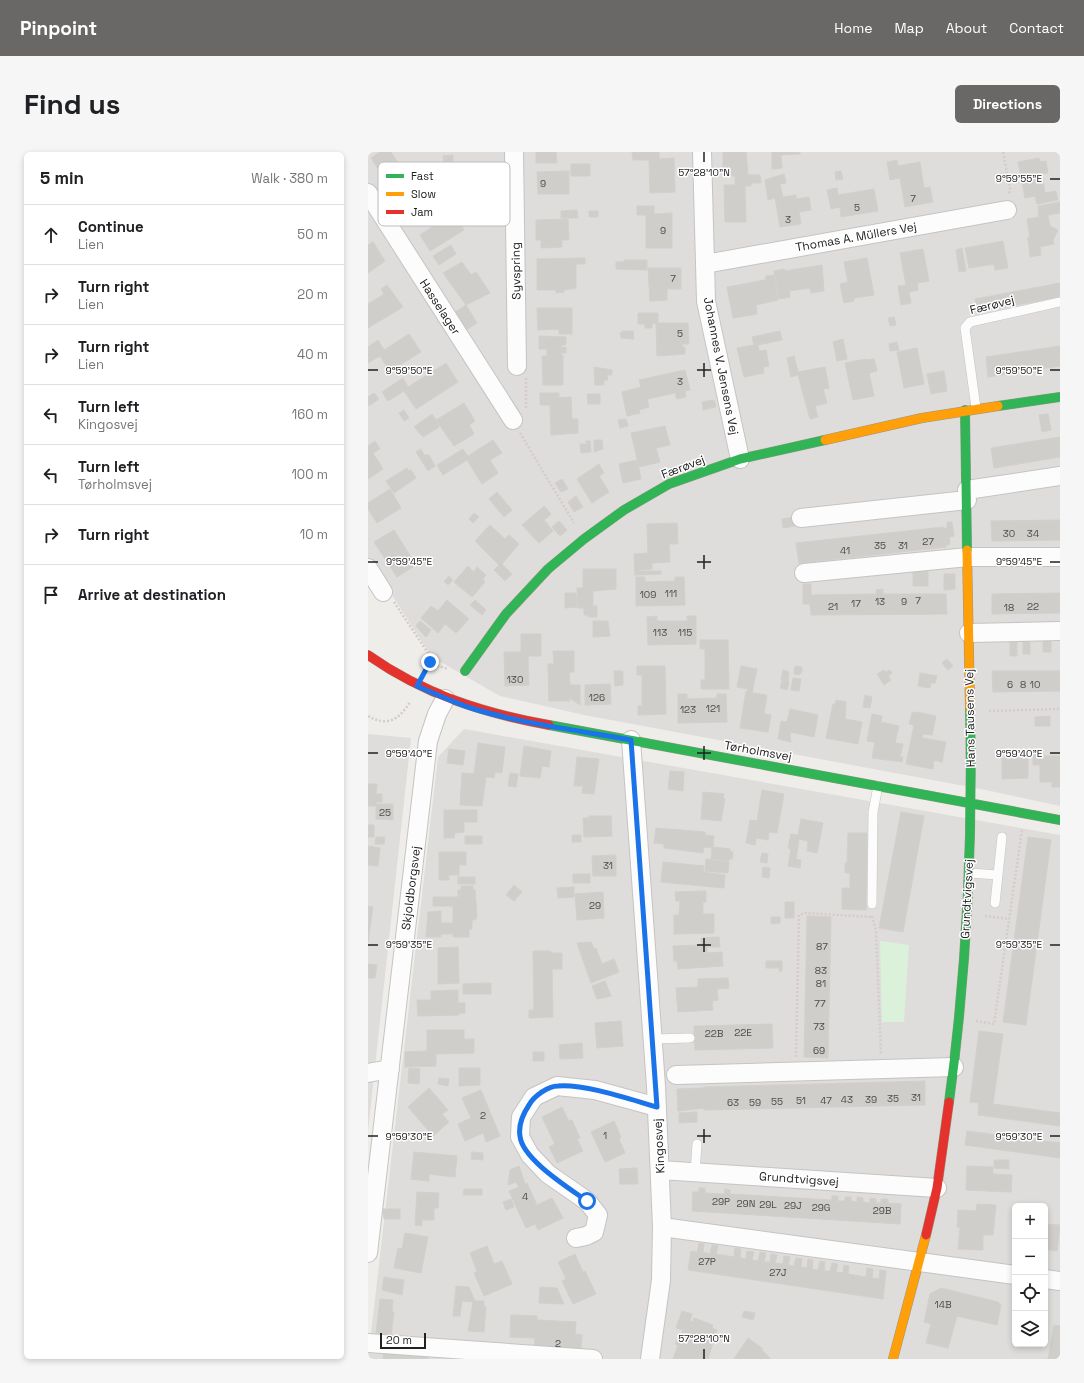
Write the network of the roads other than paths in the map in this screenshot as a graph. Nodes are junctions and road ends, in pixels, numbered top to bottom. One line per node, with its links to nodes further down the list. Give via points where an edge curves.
1 (514, 152): 9 (street, Syvspring)
2 (702, 152): 7 (street, Johannes V. Jensens Vej)
3 (368, 193): 4 (street, Hasselager)
4 (378, 208)
5 (1007, 210): 7 (street, Thomas A. Müllers Vej)
6 (390, 226): 13 (street, Hasselager)
7 (705, 264): 14 (street, Johannes V. Jensens Vej, via 706,301)
8 (1060, 302): 11 (lane, Færøvej, via 970,322 965,328)
9 (517, 366)
10 (1060, 397): 11 (street, Færøvej)
11 (976, 408): 12 (street, Færøvej)
12 (965, 410): 14 (street, Færøvej); 16 (street, Hans Tausens Vej)
13 (521, 422)
14 (740, 459): 26 (street, Færøvej, via 669,484 624,510 584,539 548,569 506,614)
15 (1060, 476): 16 (street)
16 (967, 495): 17 (street); 18 (street, Hans Tausens Vej)
17 (801, 518)
18 (968, 556): 19 (street); 21 (street); 24 (street, Hans Tausens Vej)
19 (1060, 557)
20 (368, 568): 22 (street)
21 (804, 573)
22 (383, 592)
23 (1060, 631): 24 (street)
24 (969, 633): 30 (street, Hans Tausens Vej)
25 (368, 656): 27 (street, Tørholmsvej, via 417,686)
26 (465, 671)
27 (446, 699): 28 (street, Tørholmsvej, via 515,719); 40 (street, Skjoldborgsvej, via 428,741)
28 (631, 740): 29 (street, Tørholmsvej); 37 (street, Kingosvej)
29 (878, 786): 30 (street, Tørholmsvej); 36 (lane, via 873,812)
30 (972, 803): 31 (street, Tørholmsvej); 33 (street, Grundtvigsvej)
31 (1060, 820)
32 (1002, 837): 34 (lane)
33 (969, 873): 34 (lane); 39 (street, Grundtvigsvej)
34 (998, 875): 35 (lane)
35 (996, 903)
36 (872, 904)
37 (652, 1038): 38 (lane); 43 (street, Kingosvej)
38 (690, 1038)
39 (954, 1067): 42 (street); 48 (street, Grundtvigsvej)
40 (390, 1069): 41 (street); 47 (street, Skjoldborgsvej)
41 (368, 1073)
42 (676, 1075)
43 (657, 1107): 45 (street, Kingosvej); 50 (street, via 595,1090 557,1086 534,1096 521,1116 520,1137 530,1155 548,1174 587,1201 598,1215 594,1232)
44 (697, 1144): 46 (lane)
45 (660, 1170): 46 (street, Grundtvigsvej); 49 (street, Kingosvej)
46 (695, 1172): 48 (street, Grundtvigsvej)
47 (373, 1177): 51 (street, Skjoldborgsvej)
48 (937, 1188): 52 (street, Grundtvigsvej)
49 (662, 1227): 52 (street); 58 (street, Kingosvej, via 661,1280)
50 (576, 1238)
51 (368, 1253)
52 (920, 1262): 53 (street); 59 (street, Grundtvigsvej)
53 (1012, 1275)
54 (1048, 1279): 55 (street)
55 (1060, 1281)
56 (368, 1343): 57 (street)
57 (593, 1359)
58 (650, 1359)
59 (893, 1359)

